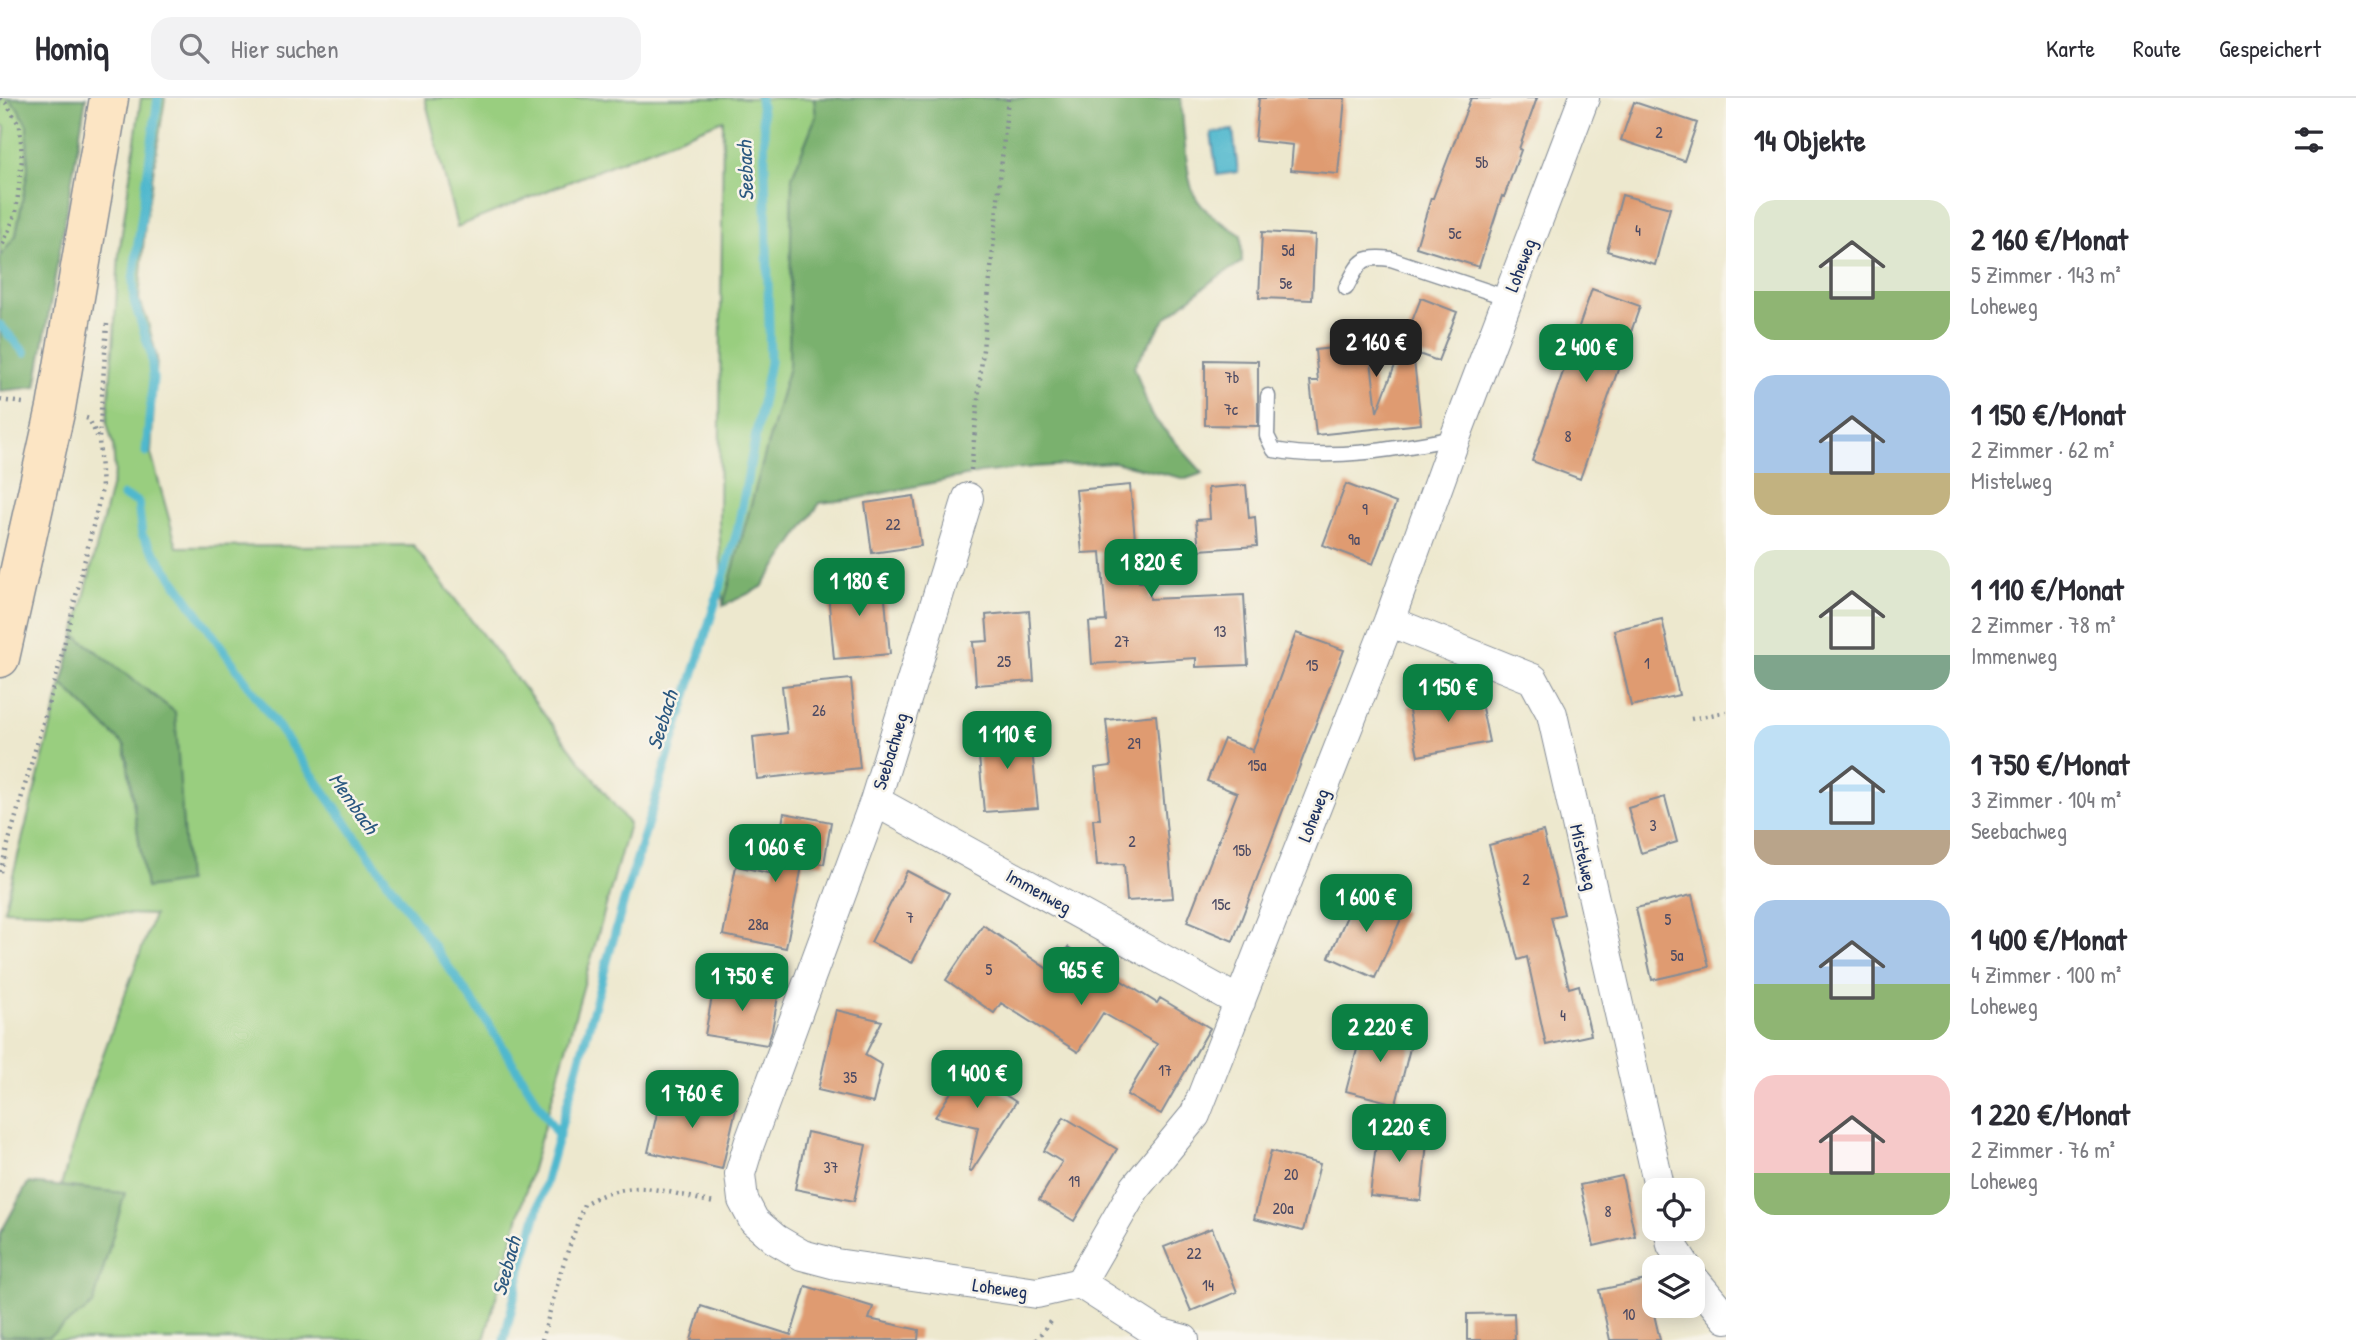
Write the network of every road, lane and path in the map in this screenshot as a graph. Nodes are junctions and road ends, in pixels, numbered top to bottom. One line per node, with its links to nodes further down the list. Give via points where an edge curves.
1 (108, 98): 13 (main road, via 56,408)
2 (1008, 98): 11 (path)
3 (1584, 98): 7 (street, Loheweg)
4 (0, 99): 5 (path, via 20,126 22,159 16,213)
5 (0, 248)
6 (1346, 288): 7 (lane, via 1359,264 1371,257 1391,259)
7 (1508, 298): 9 (street, Loheweg)
8 (1268, 396): 9 (lane, via 1267,436 1274,450 1338,453)
9 (1455, 438): 12 (street, Loheweg)
10 (99, 439): 17 (path, via 102,489 57,674)
11 (968, 498): 16 (street, Seebachweg)
12 (1389, 621): 18 (street, Loheweg); 19 (street, Mistelweg, via 1533,679 1552,714)
13 (0, 658)
14 (1726, 712): 15 (path)
15 (1691, 719)
16 (875, 801): 18 (street, Immenweg); 20 (street, Seebachweg, via 749,1144 740,1174)
17 (0, 872)
18 (1240, 1002): 21 (street, Loheweg, via 1195,1115 1135,1188)
19 (1657, 1178)
20 (743, 1200): 21 (street, Loheweg, via 754,1222 775,1240 825,1261 1037,1293); 25 (path, via 717,1204 640,1186 606,1192 584,1204)
21 (1080, 1283): 26 (street, via 1158,1333)
22 (1705, 1293): 23 (street)
23 (1726, 1318)
24 (1726, 1335): 27 (street)
25 (542, 1340)
26 (1184, 1340)
27 (1721, 1340)

